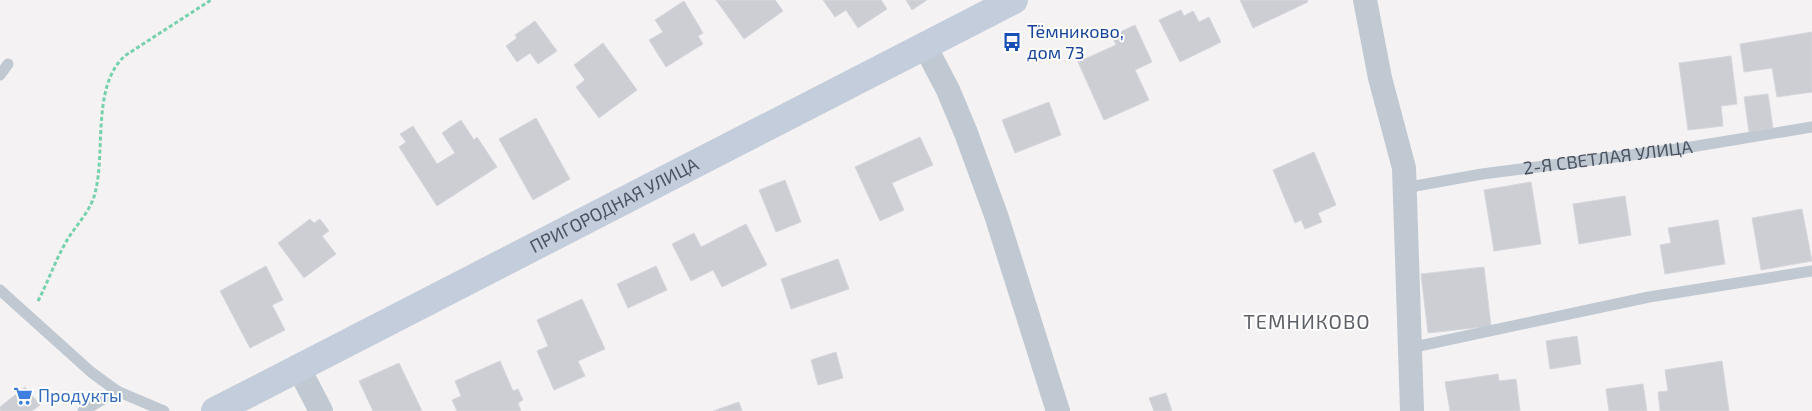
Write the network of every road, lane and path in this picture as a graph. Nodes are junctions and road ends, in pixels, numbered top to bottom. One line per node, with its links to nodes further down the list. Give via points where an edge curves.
1 (211, 0): 11 (path, via 126,55 114,67 100,122 99,177 95,196 65,243)
2 (1014, 0): 4 (street, ПРИГОРОДНАЯ УЛИЦА)
3 (1365, 0): 8 (street, via 1380,78 1404,168)
4 (925, 46): 13 (street, ПРИГОРОДНАЯ УЛИЦА); 19 (street, via 948,90 993,206)
5 (8, 64): 6 (lane)
6 (0, 75)
7 (1812, 128): 8 (lane, 2-Я СВЕТЛАЯ УЛИЦА, via 1482,174)
8 (1404, 188): 12 (street)
9 (1812, 271): 12 (lane, via 1648,297)
10 (0, 290): 11 (lane)
11 (30, 317): 14 (lane)
12 (1410, 348): 20 (street)
13 (298, 367): 17 (street, ПРИГОРОДНАЯ УЛИЦА); 18 (street)
14 (117, 391): 15 (lane); 16 (lane)
15 (83, 411)
16 (164, 411)
17 (215, 411)
18 (321, 411)
19 (1058, 411)
20 (1412, 411)

